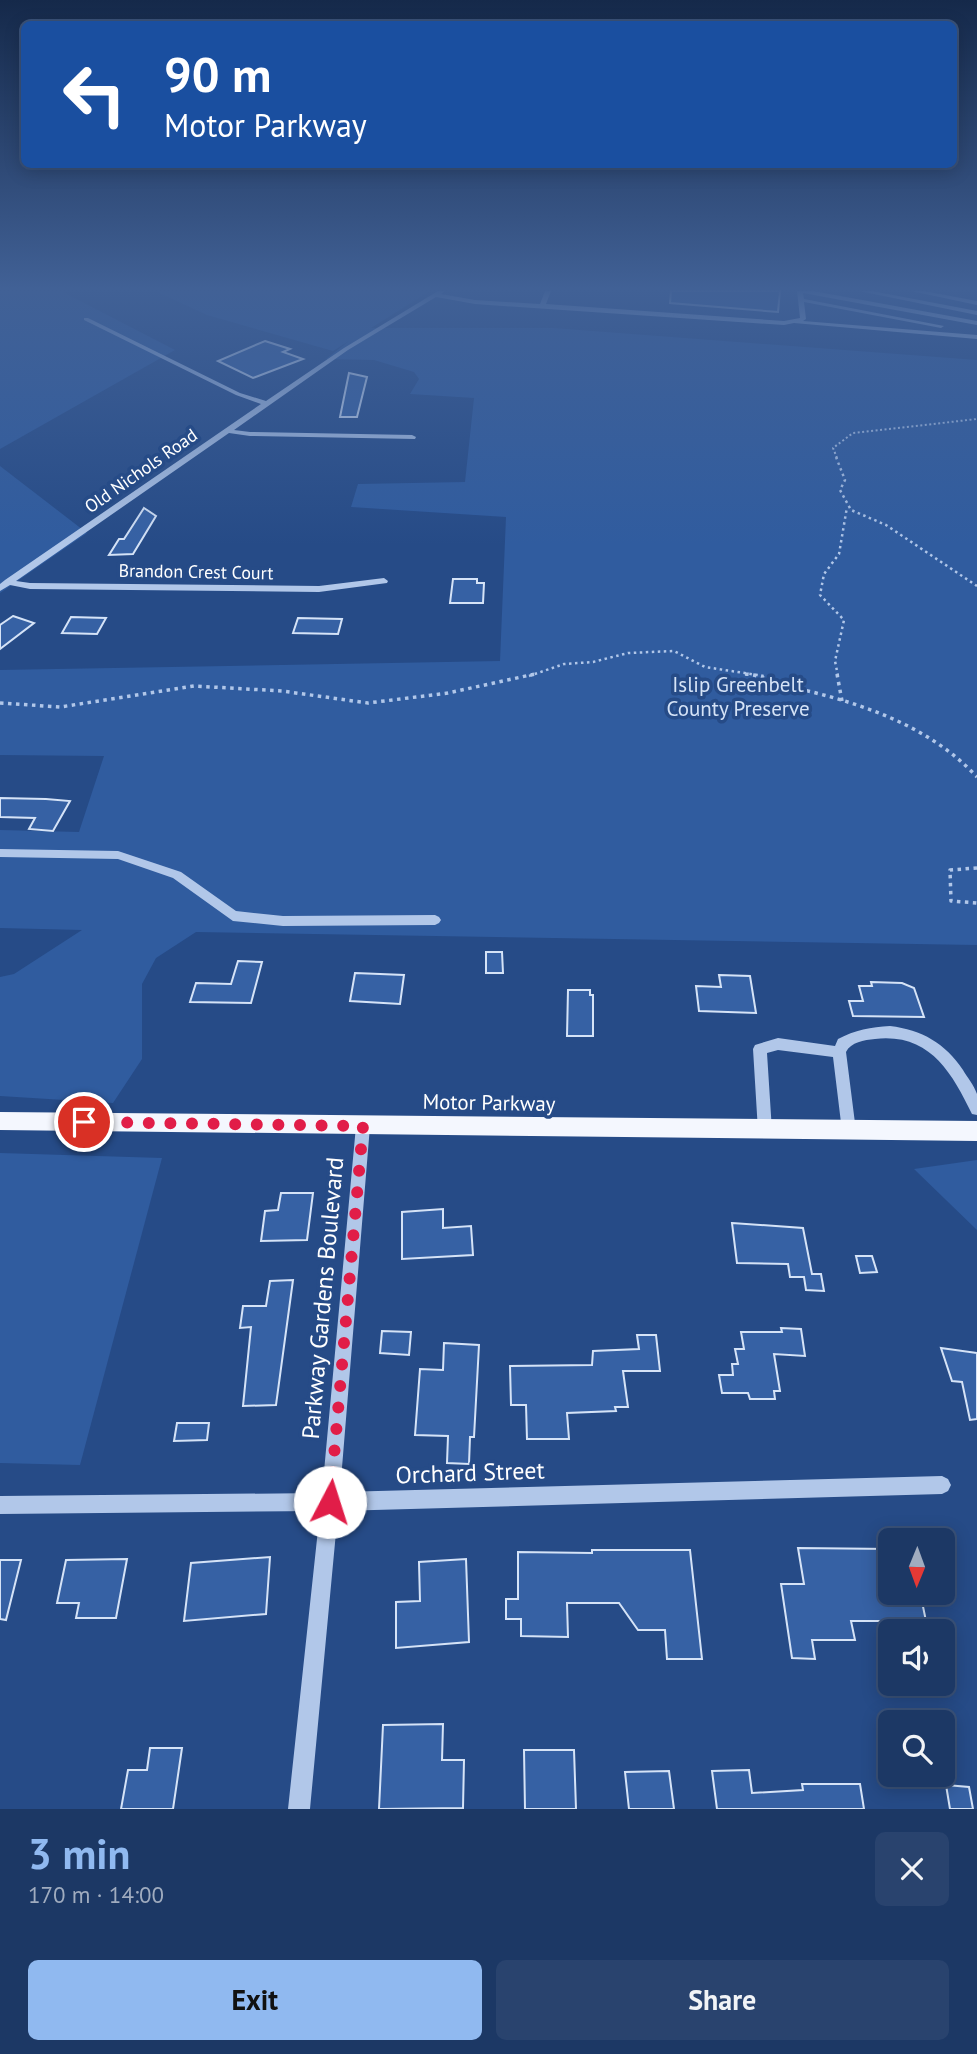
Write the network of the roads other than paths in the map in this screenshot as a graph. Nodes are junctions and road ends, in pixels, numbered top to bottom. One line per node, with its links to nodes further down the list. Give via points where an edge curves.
1 (200, 375): 3 (street)
2 (309, 375): 3 (street, Old Nichols Road)
3 (267, 404): 4 (street, Old Nichols Road)
4 (227, 431): 5 (street); 7 (street, Old Nichols Road)
5 (412, 437)
6 (384, 581): 7 (street, Brandon Crest Court, via 319,589)
7 (4, 585)
8 (0, 853): 9 (street, via 118,855 177,875 233,916 283,921)
9 (435, 920)
10 (839, 1052): 11 (street, via 843,1043 869,1032 916,1035 939,1051); 14 (street, via 778,1044 760,1049); 15 (street)
11 (977, 1109)
12 (0, 1121): 13 (main road, Motor Parkway)
13 (363, 1126): 14 (main road, Motor Parkway); 18 (street, Parkway Gardens Boulevard)
14 (765, 1131): 15 (main road, Motor Parkway)
15 (849, 1131): 16 (main road, Motor Parkway)
16 (977, 1131)
17 (942, 1485): 18 (street, Orchard Street)
18 (330, 1502): 19 (street, Orchard Street); 20 (street, Parkway Gardens Boulevard)
19 (0, 1505)
20 (299, 1809)

